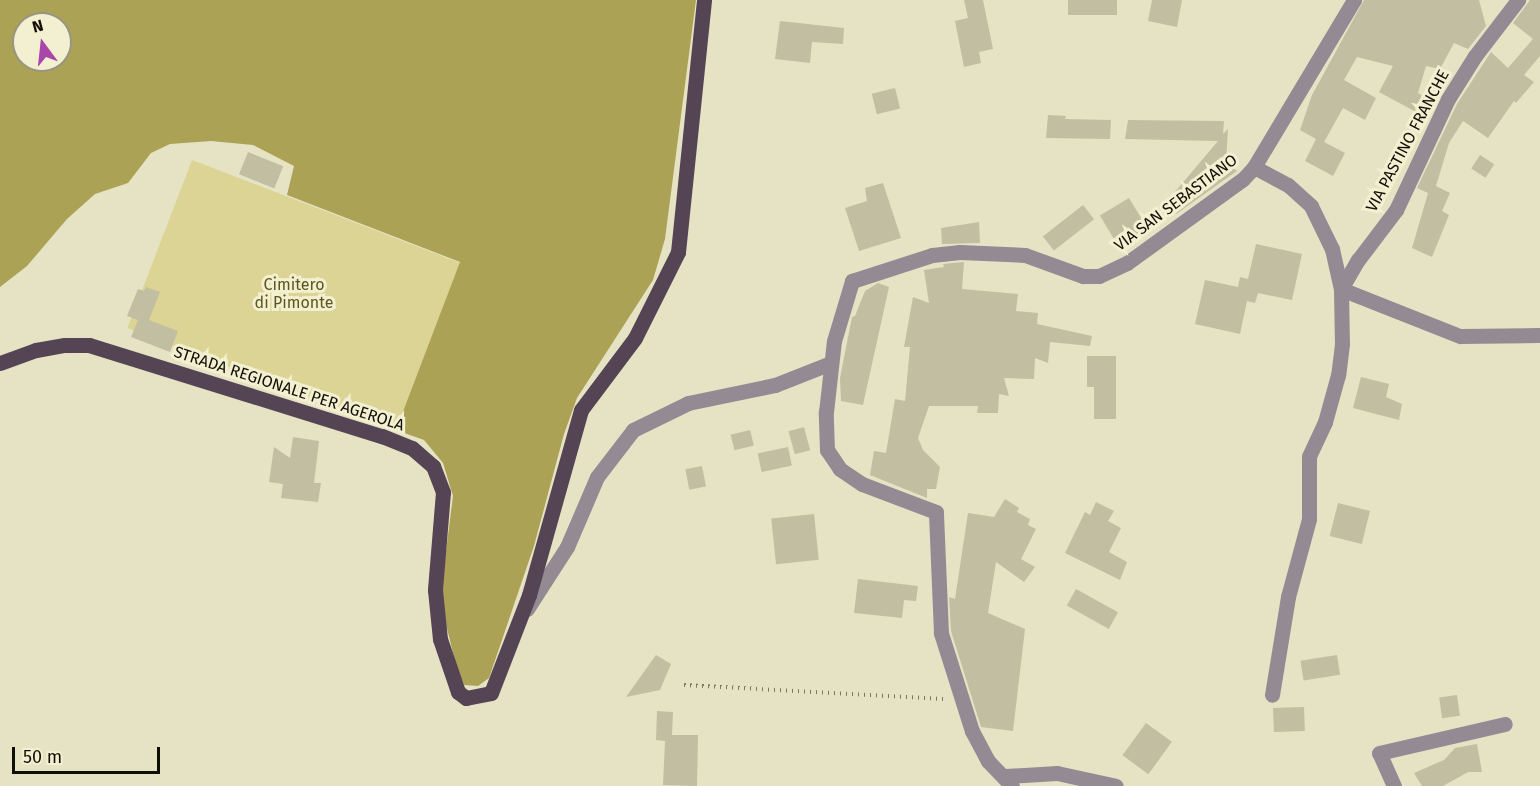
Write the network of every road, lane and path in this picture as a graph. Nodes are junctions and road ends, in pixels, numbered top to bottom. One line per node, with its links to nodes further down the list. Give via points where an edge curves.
1 (704, 0): 9 (main road, via 678,252 634,338 581,410 529,595)
2 (1354, 0): 4 (lane, VIA SAN SEBASTIANO)
3 (1518, 0): 5 (lane, VIA PASTINO FRANCHE, via 1448,99 1396,210)
4 (1254, 167): 5 (lane, via 1288,185 1311,206 1332,249); 8 (lane, VIA SAN SEBASTIANO, via 1149,249 1099,276 1083,276 1026,255 960,252 932,255 852,281)
5 (1341, 289): 6 (lane, via 1460,336); 11 (lane, via 1338,375 1325,422 1309,456 1309,519 1288,597)
6 (1540, 335)
7 (0, 363): 9 (main road, STRADA REGIONALE PER AGEROLA, via 36,350 89,345 412,448 433,466 442,492 435,590 440,639 458,692 466,698 491,693)
8 (831, 363): 9 (lane, via 775,385 688,403 633,430 597,477 567,548); 12 (lane, via 826,450 840,469 862,484 936,512 941,633)
9 (513, 630)
10 (684, 685): 12 (path)
11 (1272, 695)
12 (963, 700): 14 (lane, via 972,731 988,760)
13 (1505, 724): 16 (lane, via 1379,753)
14 (1008, 781): 15 (lane, via 1057,773)
15 (1116, 786)
16 (1394, 786)

